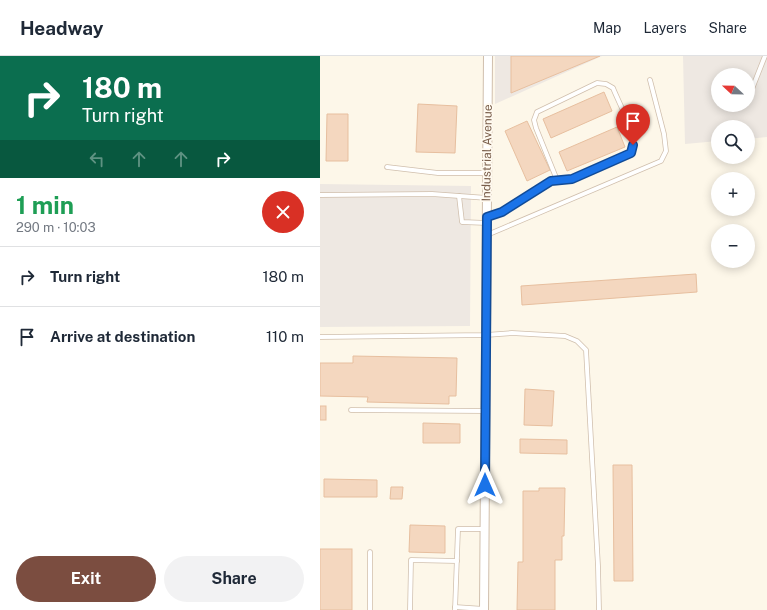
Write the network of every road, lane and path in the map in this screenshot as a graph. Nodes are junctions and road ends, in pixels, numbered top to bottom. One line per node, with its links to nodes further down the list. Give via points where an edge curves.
1 (488, 56): 6 (street, Industrial Avenue)
2 (765, 56): 4 (lane)
3 (650, 80): 12 (lane, via 664,134 666,151 661,161)
4 (755, 81)
5 (387, 167): 6 (lane, via 438,173)
6 (487, 174): 10 (street, Industrial Avenue)
7 (557, 180): 7 (lane, via 572,179 631,153 632,135 613,88 606,84 597,83 538,112 534,120 536,128); 11 (lane, via 551,181)
8 (320, 195): 9 (lane)
9 (459, 196): 10 (lane); 11 (lane, via 462,222)
10 (487, 198): 11 (street, Industrial Avenue)
11 (487, 220): 12 (street, Industrial Avenue)
12 (487, 235): 13 (street, Industrial Avenue)
13 (486, 336): 14 (lane); 16 (street, Industrial Avenue); 24 (lane, via 512,333 566,336 577,341 586,350)
14 (320, 337)
15 (351, 410): 16 (lane)
16 (485, 411): 17 (street, Industrial Avenue)
17 (484, 530): 19 (lane, via 458,529); 23 (street, Industrial Avenue)
18 (370, 552): 21 (lane)
19 (457, 561): 20 (lane); 22 (lane, via 411,560)
20 (455, 609): 23 (lane)
21 (370, 610)
22 (410, 610)
23 (484, 610)
24 (599, 610)

